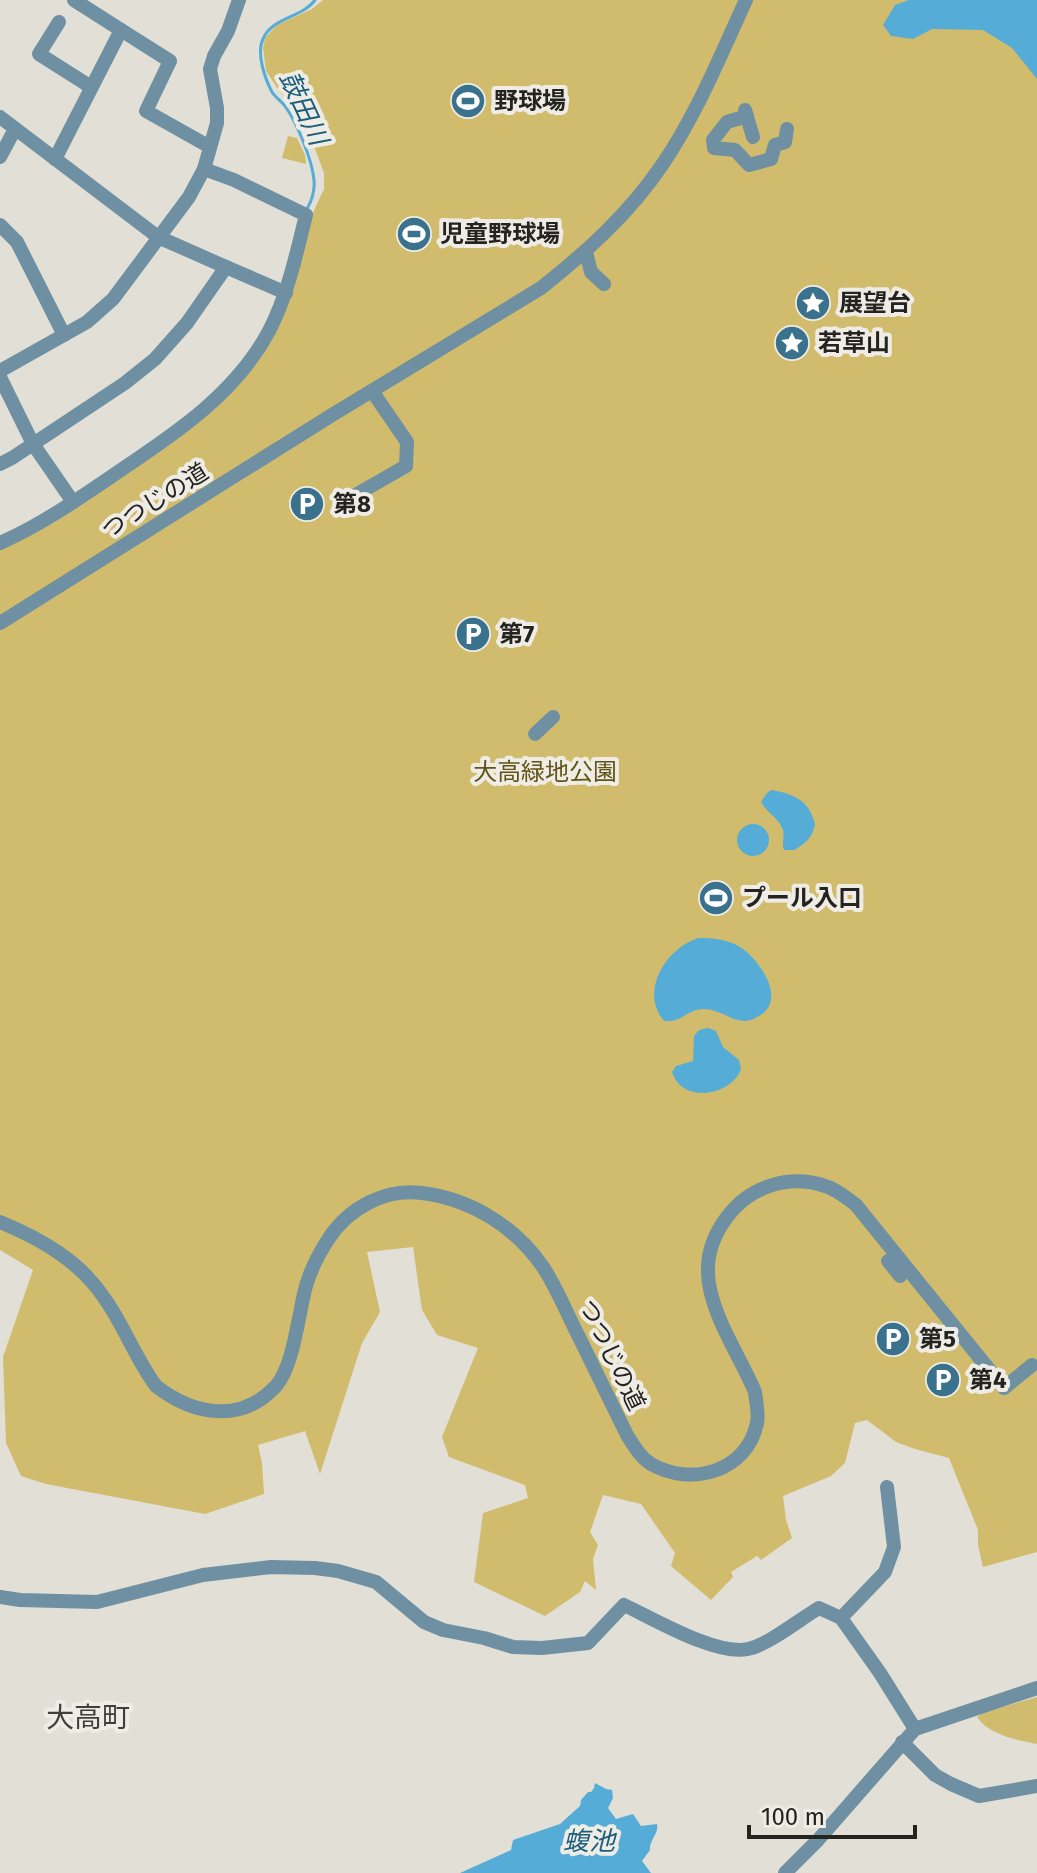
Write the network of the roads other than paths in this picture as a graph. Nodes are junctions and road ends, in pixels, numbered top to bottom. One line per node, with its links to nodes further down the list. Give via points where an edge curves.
1 (74, 0): 5 (street)
2 (239, 0): 10 (street, via 210,69 217,108)
3 (746, 0): 16 (street, つつじの道, via 704,92 663,164)
4 (59, 22): 6 (street, via 39,54)
5 (121, 30): 6 (street); 10 (street, via 170,61 146,111)
6 (91, 87): 12 (street)
7 (6, 125): 11 (street); 12 (street)
8 (787, 129): 9 (street, via 785,142 775,145 771,159 749,165 735,150 714,148 713,140 727,122 746,113)
9 (753, 137)
10 (210, 147): 13 (street)
11 (0, 157)
12 (55, 159): 15 (street)
13 (204, 169): 15 (street); 19 (street, via 306,215)
14 (0, 225): 20 (street, via 17,242)
15 (158, 237): 17 (street); 20 (street, via 113,299)
16 (586, 252): 18 (street, via 591,272); 22 (street, つつじの道, via 541,288)
17 (226, 267): 19 (street); 23 (street, via 155,359)
18 (604, 284)
19 (286, 293): 26 (street, via 262,342 208,407)
20 (64, 335): 21 (street)
21 (0, 374): 23 (street)
22 (372, 391): 25 (street, via 407,442 406,466); 28 (street, つつじの道)
23 (33, 444): 24 (street); 26 (street)
24 (0, 464)
25 (352, 497)
26 (73, 502): 27 (street)
27 (0, 543)
28 (0, 623)
29 (553, 717): 30 (street)
30 (535, 734)
31 (0, 1222): 34 (street, つつじの道, via 68,1259 105,1298 156,1386 185,1405 206,1411 243,1407 277,1385 286,1370 305,1290 330,1236 347,1216 371,1201 412,1191 486,1214 528,1249 550,1279 637,1452 666,1471 717,1471 743,1454 757,1424 755,1392 714,1303 707,1274 718,1230 733,1208 754,1191 778,1183 827,1186 856,1205 1004,1388)
32 (888, 1261): 33 (street)
33 (900, 1276)
34 (1032, 1365)
35 (887, 1487): 37 (street, via 894,1547 885,1572)
36 (0, 1597): 37 (street, via 97,1602 203,1575 315,1568 376,1582 424,1622 443,1630 513,1647 542,1648 588,1643 624,1605 731,1650 764,1642 819,1608)
37 (841, 1618): 39 (street)
38 (1037, 1688): 39 (street)
39 (915, 1729): 40 (street)
40 (902, 1742): 41 (street, via 935,1775 979,1796); 42 (street)
41 (1037, 1786)
42 (785, 1873)

